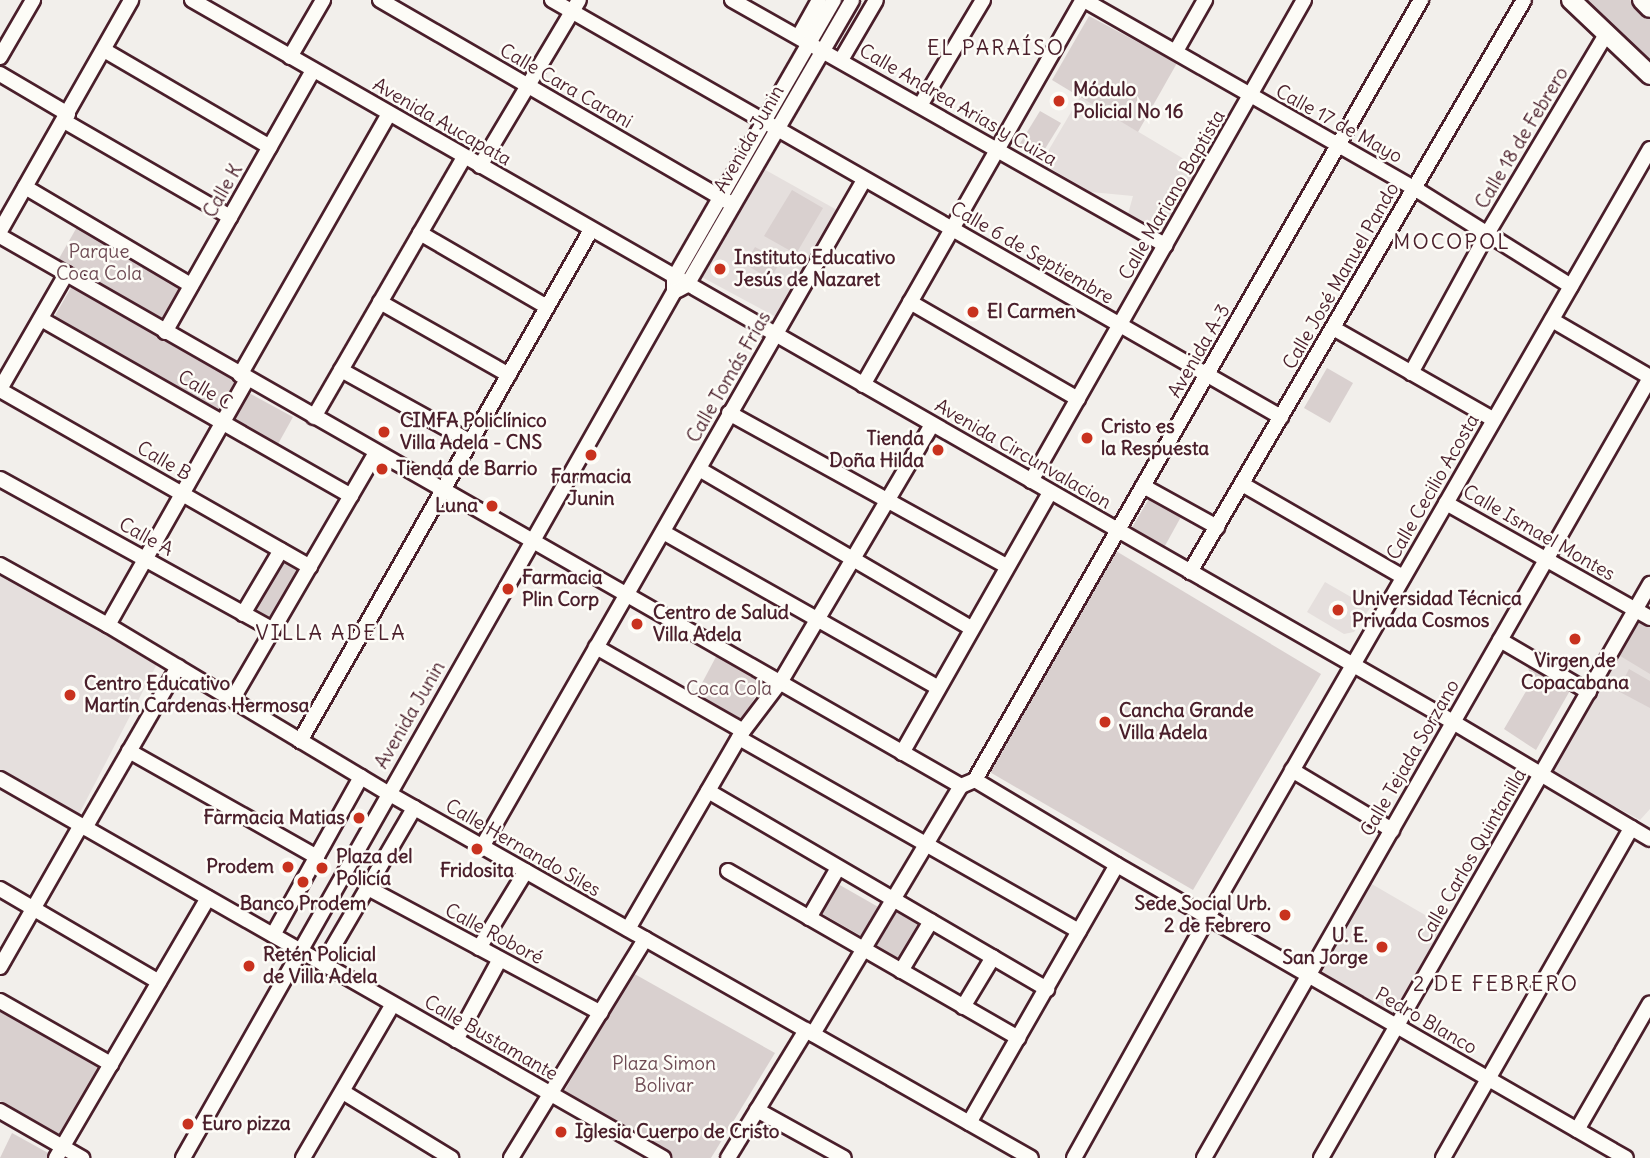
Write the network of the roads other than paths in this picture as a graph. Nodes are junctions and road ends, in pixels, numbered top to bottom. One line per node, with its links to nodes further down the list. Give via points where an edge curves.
1 (33, 0): 27 (street)
2 (131, 0): 24 (street)
3 (192, 0): 28 (street, Avenida Aucapata)
4 (323, 0): 28 (street)
5 (380, 0): 33 (street, Calle Cara Carani)
6 (552, 0): 20 (street, Calle 6 de Septiembre)
7 (732, 0): 23 (street, Calle Andrea Arias y Cuiza)
8 (818, 0): 23 (street)
9 (834, 0): 23 (street, Avenida Junin)
10 (852, 0): 25 (street, Avenida Junin)
11 (876, 0): 29 (street)
12 (983, 0): 35 (street)
13 (1083, 0): 26 (street, Calle 17 de Mayo); 42 (street)
14 (1205, 0): 26 (street)
15 (1304, 0): 34 (street, Calle Mariano Baptista)
16 (1422, 0): 39 (street, Avenida A-3)
17 (1524, 0): 47 (street, Calle José Manuel Pando)
18 (1571, 0): 22 (main road)
19 (1642, 0): 21 (main road)
20 (576, 6): 33 (street); 38 (street, Calle 6 de Septiembre)
21 (1650, 8)
22 (1607, 33): 32 (main road); 55 (street, Calle 18 de Febrero)
23 (804, 40): 25 (street, Calle Andrea Arias y Cuiza); 38 (street, Avenida Junin)
24 (104, 50): 37 (street); 40 (street)
25 (824, 50): 29 (street, Calle Andrea Arias y Cuiza); 38 (street, Avenida Junin)
26 (1176, 51): 34 (street, Calle 17 de Mayo)
27 (0, 57)
28 (290, 57): 30 (street, Avenida Aucapata)
29 (841, 60): 35 (street, Calle Andrea Arias y Cuiza)
30 (313, 70): 36 (street, Avenida Aucapata); 40 (street, Calle K)
31 (0, 74): 37 (street)
32 (1650, 75)
33 (530, 87): 44 (street); 48 (street, Calle Cara Carani)
34 (1250, 96): 39 (street, Calle 17 de Mayo); 57 (street, Calle Mariano Baptista)
35 (921, 104): 42 (street, Calle Andrea Arias y Cuiza)
36 (389, 114): 43 (street, Avenida Aucapata); 75 (street)
37 (66, 117): 46 (street); 50 (street)
38 (771, 126): 45 (street, Calle 6 de Septiembre); 48 (street, Avenida Junin); 49 (street, Avenida Junin)
39 (1338, 145): 47 (street, Calle 17 de Mayo); 74 (street, Avenida A-3)
40 (270, 147): 50 (street, Calle K)
41 (1650, 149): 61 (street, Calle Cecilio Acosta)
42 (997, 150): 51 (street); 57 (street, Calle Andrea Arias y Cuiza)
43 (464, 157): 44 (street, Avenida Aucapata); 54 (street)
44 (481, 166): 52 (street, Avenida Aucapata)
45 (864, 180): 51 (street, Calle 6 de Septiembre); 70 (street, Calle Tomás Frías)
46 (25, 187): 53 (street); 59 (street)
47 (1414, 188): 55 (street, Calle 17 de Mayo); 68 (street, Calle José Manuel Pando)
48 (719, 196): 49 (street, Calle Cara Carani); 60 (street, Avenida Junin)
49 (733, 205): 60 (street, Avenida Junin)
50 (230, 217): 59 (street, Calle K)
51 (952, 229): 63 (street); 67 (street, Calle 6 de Septiembre)
52 (591, 230): 60 (street, Avenida Aucapata); 64 (street)
53 (0, 231)
54 (420, 233): 62 (street); 64 (street)
55 (1488, 234): 61 (street, Calle 17 de Mayo); 72 (street, Calle 18 de Febrero)
56 (0, 236): 58 (street)
57 (1165, 245): 67 (street, Calle Mariano Baptista)
58 (66, 274): 65 (street); 69 (street)
59 (191, 285): 69 (street, Calle K)
60 (678, 285): 70 (street, Avenida Circunvalacion); 102 (street, Avenida Junin)
61 (1571, 286): 66 (street, Calle Cecilio Acosta)
62 (380, 302): 71 (street); 73 (street)
63 (910, 302): 77 (street); 79 (street)
64 (547, 307): 73 (street)
65 (41, 319): 78 (street); 84 (street, Calle C)
66 (1552, 320): 76 (street); 83 (street, Calle Cecilio Acosta)
67 (1120, 325): 74 (street, Calle 6 de Septiembre); 79 (street, Calle Mariano Baptista)
68 (1333, 328): 72 (street); 82 (street, Calle José Manuel Pando)
69 (165, 332): 75 (street)
70 (776, 336): 77 (street, Avenida Circunvalacion); 80 (street, Calle Tomás Frías)
71 (341, 370): 81 (street); 86 (street)
72 (1411, 373): 83 (street)
73 (509, 375): 86 (street)
74 (1207, 375): 82 (street, Calle 6 de Septiembre); 92 (street, Avenida A-3)
75 (244, 377): 81 (street); 84 (street)
76 (1650, 377): 106 (street, Calle Tejada Sorzano)
77 (863, 385): 85 (street, Avenida Circunvalacion)
78 (0, 389): 95 (street, Calle B)
79 (1078, 399): 90 (street, Calle Mariano Baptista)
80 (729, 413): 88 (street, Calle Tomás Frías); 97 (street)
81 (314, 417): 87 (street)
82 (1281, 417): 91 (street, Calle José Manuel Pando)
83 (1493, 421): 98 (street, Calle Cecilio Acosta)
84 (223, 422): 95 (street); 96 (street, Calle C)
85 (932, 425): 90 (street, Avenida Circunvalacion); 97 (street)
86 (471, 442): 93 (street)
87 (376, 453): 93 (street); 96 (street)
88 (699, 469): 101 (street, Calle Tomás Frías); 105 (street)
89 (0, 479): 104 (street, Calle A)
90 (1031, 481): 94 (street, Avenida Circunvalacion)
91 (1242, 484): 99 (street, Calle José Manuel Pando); 111 (street)
92 (1143, 486): 99 (street); 100 (street, Avenida A-3)
93 (443, 491): 102 (street); 131 (street)
94 (1049, 492): 100 (street, Avenida Circunvalacion); 109 (street)
95 (182, 494): 103 (street, Calle B); 104 (street)
96 (351, 496): 108 (street)
97 (885, 501): 105 (street); 109 (street)
98 (1446, 503): 106 (street, Calle Ismael Montes); 111 (street, Calle Cecilio Acosta)
99 (1217, 527): 110 (street, Calle José Manuel Pando)
100 (1118, 531): 110 (street, Avenida Circunvalacion); 138 (street, Avenida A-3)
101 (663, 532): 113 (street, Calle Tomás Frías); 117 (street)
102 (533, 540): 113 (street); 141 (street, Avenida Junin)
103 (281, 550): 108 (street, Calle B); 115 (street)
104 (146, 558): 115 (street, Calle A); 118 (street)
105 (851, 559): 117 (street); 119 (street)
106 (1546, 559): 114 (street, Calle Ismael Montes); 121 (street, Calle Tejada Sorzano)
107 (0, 565): 118 (street, Calle Hernando Siles)
108 (310, 566): 120 (street)
109 (1006, 566): 119 (street)
110 (1190, 572): 123 (street, Avenida Circunvalacion)
111 (1403, 578): 123 (street, Calle Cecilio Acosta)
112 (1650, 584): 114 (street, Calle Carlos Quintanilla)
113 (627, 593): 122 (street, Calle Tomás Frías); 125 (street)
114 (1635, 610): 116 (street, Calle Ismael Montes); 127 (street, Calle Carlos Quintanilla)
115 (243, 614): 120 (street, Calle A)
116 (1650, 618)
117 (817, 619): 125 (street); 126 (street)
118 (108, 625): 124 (street, Calle Hernando Siles)
119 (971, 628): 126 (street)
120 (273, 631): 128 (street)
121 (1500, 640): 127 (street); 129 (street, Calle Tejada Sorzano)
122 (596, 647): 130 (street); 147 (street, Calle Tomás Frías)
123 (1353, 665): 129 (street, Avenida Circunvalacion); 134 (street, Calle Cecilio Acosta)
124 (178, 667): 128 (street, Calle Hernando Siles); 132 (street)
125 (781, 681): 130 (street); 133 (street)
126 (937, 687): 133 (street)
127 (1589, 692): 135 (street, Calle Carlos Quintanilla)
128 (233, 700): 131 (street, Calle Hernando Siles)
129 (1453, 722): 135 (street, Avenida Circunvalacion); 144 (street, Calle Tejada Sorzano)
130 (741, 734): 140 (street); 146 (street)
131 (300, 741): 136 (street, Calle Hernando Siles)
132 (129, 751): 143 (street); 148 (street)
133 (902, 752): 139 (street)
134 (1292, 770): 144 (street); 158 (street, Calle Cecilio Acosta)
135 (1541, 775): 145 (street, Avenida Circunvalacion); 181 (street, Calle Carlos Quintanilla)
136 (361, 777): 141 (street, Calle Hernando Siles); 148 (street, Avenida Junin)
137 (0, 779): 143 (street, Calle Bustamante)
138 (975, 780): 139 (street); 149 (street, Pedro Blanco)
139 (961, 786): 146 (street)
140 (708, 791): 150 (street); 161 (street)
141 (388, 793): 142 (street, Calle Hernando Siles); 167 (street, Avenida Junin)
142 (414, 808): 147 (street, Calle Hernando Siles); 153 (street)
143 (83, 826): 155 (street, Calle Bustamante); 157 (street)
144 (1392, 830): 173 (street, Calle Tejada Sorzano)
145 (1644, 832): 186 (street)
146 (925, 844): 156 (street); 162 (street)
147 (482, 847): 151 (street, Calle Hernando Siles)
148 (317, 857): 163 (street, Avenida Junin)
149 (1117, 865): 158 (street, Pedro Blanco); 162 (street)
150 (838, 868): 156 (street); 159 (street)
151 (526, 871): 161 (street, Calle Hernando Siles); 165 (street)
152 (728, 871): 159 (street)
153 (369, 888): 165 (street, Calle Roboré); 170 (street)
154 (0, 889): 157 (street)
155 (208, 898): 163 (street, Calle Bustamante); 174 (street)
156 (894, 899): 160 (street); 166 (street)
157 (33, 909): 171 (street); 174 (street)
158 (1208, 917): 173 (street, Pedro Blanco); 204 (street, Calle Cecilio Acosta)
159 (809, 918): 166 (street)
160 (931, 921): 168 (street); 172 (street)
161 (628, 929): 164 (street, Calle Hernando Siles)
162 (1079, 931): 175 (street)
163 (272, 935): 167 (street, Calle Bustamante)
164 (645, 939): 180 (street); 182 (street, Calle Hernando Siles)
165 (479, 948): 169 (street, Calle Roboré)
166 (864, 950): 172 (street); 182 (street)
167 (300, 951): 170 (street, Calle Bustamante); 197 (street, Avenida Junin)
168 (993, 957): 175 (street); 179 (street)
169 (500, 959): 180 (street, Calle Roboré); 184 (street)
170 (323, 964): 178 (street, Calle Bustamante)
171 (0, 967)
172 (901, 971): 179 (street)
173 (1309, 975): 181 (street, Pedro Blanco); 195 (street, Calle Tejada Sorzano)
174 (159, 982): 185 (street)
175 (1047, 989): 183 (street)
176 (0, 1001): 185 (street)
177 (1650, 1003): 192 (street)
178 (393, 1004): 184 (street, Calle Bustamante); 187 (street)
179 (963, 1007): 183 (street)
180 (601, 1013): 188 (street)
181 (1397, 1026): 186 (street, Pedro Blanco); 205 (street, Calle Carlos Quintanilla)
182 (809, 1032): 189 (street); 191 (street, Calle Hernando Siles)
183 (1018, 1038): 191 (street)
184 (456, 1040): 188 (street, Calle Bustamante)
185 (111, 1064): 193 (street)
186 (1488, 1078): 192 (street, Pedro Blanco); 206 (street)
187 (343, 1092): 198 (street); 199 (street)
188 (552, 1094): 200 (street); 201 (street, Calle Bustamante)
189 (757, 1110): 194 (street); 202 (street)
190 (0, 1111): 193 (street)
191 (969, 1123): 203 (street, Calle Hernando Siles)
192 (1577, 1130): 207 (street, Pedro Blanco)
193 (59, 1152): 196 (street)
194 (835, 1156)
195 (1206, 1157)
196 (82, 1158)
197 (183, 1158)
198 (303, 1158)
199 (452, 1158)
200 (511, 1158)
201 (663, 1158)
202 (728, 1158)
203 (1029, 1158)
204 (1074, 1158)
205 (1321, 1158)
206 (1443, 1158)
207 (1626, 1158)

